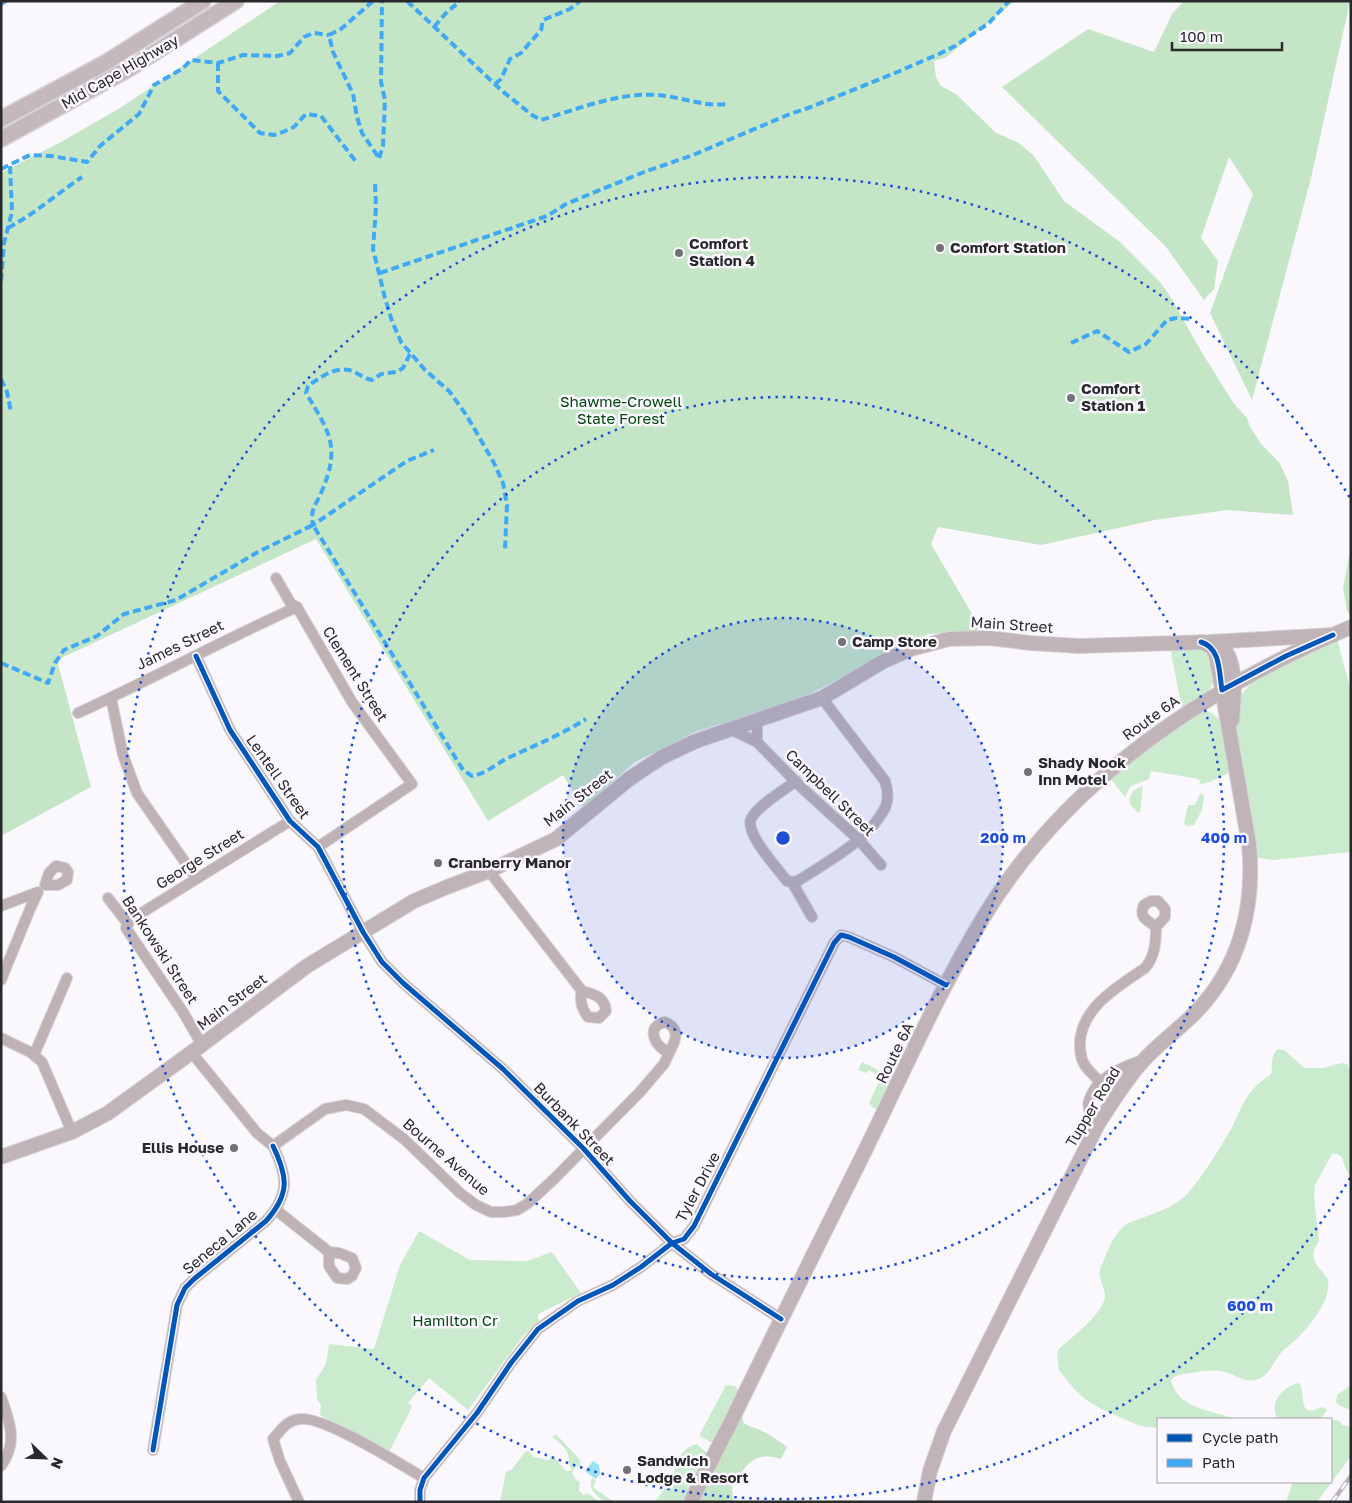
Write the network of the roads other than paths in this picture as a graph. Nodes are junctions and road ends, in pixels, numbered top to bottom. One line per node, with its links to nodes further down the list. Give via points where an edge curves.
1 (203, 1): 3 (highway, Mid Cape Highway, via 105,63)
2 (236, 1): 4 (highway, Mid Cape Highway, via 132,67)
3 (1, 119)
4 (1, 139)
5 (276, 578): 6 (street, Clement Street, via 291,604)
6 (297, 607): 10 (street, James Street); 24 (street, Clement Street, via 352,702 412,784)
7 (1351, 627): 8 (main road, Route 6A)
8 (1333, 635): 9 (main road, Main Street); 11 (main road, Route 6A)
9 (1206, 642): 11 (main road, via 1215,652); 13 (main road, Main Street, via 1079,646 990,638 949,639 911,649 884,661)
10 (196, 656): 12 (street, James Street); 22 (street, Lentell Street, via 230,730)
11 (1228, 687): 14 (main road, Route 6A); 17 (main road, Tupper Road); 19 (main road, Tupper Road)
12 (111, 698): 15 (street, James Street); 27 (street, via 123,755 136,793)
13 (822, 698): 16 (main road, Main Street); 23 (street, via 885,781 888,792 885,807)
14 (1195, 706): 17 (main road, via 1210,708); 37 (main road, Route 6A, via 1114,766 1081,796 1036,846 984,916)
15 (78, 713)
16 (757, 720): 18 (main road, Main Street); 20 (street)
17 (1227, 721): 19 (main road, Tupper Road)
18 (730, 729): 20 (street, Campbell Street); 26 (main road, Main Street, via 678,748 653,762 556,839)
19 (1231, 737): 43 (main road, Tupper Road, via 1251,864 1246,919 1230,964 1211,994)
20 (757, 742): 21 (street, Campbell Street)
21 (796, 782): 23 (street, Campbell Street); 28 (street, via 759,809 750,825 751,832 770,860 787,881)
22 (290, 821): 24 (street, Lentell Street); 27 (street, George Street)
23 (858, 839): 25 (street, Campbell Street); 28 (street)
24 (318, 847): 34 (street, Lentell Street)
25 (881, 865)
26 (489, 871): 34 (main road, Main Street, via 414,901); 38 (street)
27 (196, 878): 32 (street, George Street)
28 (792, 882): 31 (street)
29 (108, 898): 32 (street, Bankowski Street)
30 (1, 906): 36 (street, via 41,889)
31 (812, 917)
32 (128, 924): 40 (street, Bankowski Street, via 126,928 134,942 183,1012)
33 (1156, 927): 44 (street, via 1150,962 1100,1002 1083,1025 1081,1058)
34 (363, 932): 40 (main road, Main Street, via 307,966); 48 (street, Burbank Street, via 382,962 403,984 503,1069)
35 (67, 978): 42 (street)
36 (1, 980)
37 (946, 985): 51 (street, Tyler Drive, via 849,936 840,936 834,942 694,1226 684,1238); 53 (main road, Route 6A)
38 (582, 991)
39 (1, 1038): 42 (street)
40 (197, 1049): 46 (main road, Main Street, via 108,1113); 47 (street, via 257,1133)
41 (671, 1049): 48 (street, Bourne Avenue, via 664,1064 639,1093)
42 (34, 1055): 46 (street, via 42,1062)
43 (1143, 1060): 44 (street, via 1111,1073); 45 (main road, Tupper Road)
44 (1100, 1082): 45 (street, via 1088,1099 1091,1117)
45 (1098, 1124): 61 (main road, Tupper Road, via 944,1431 930,1471)
46 (72, 1132): 49 (main road, Main Street)
47 (273, 1146): 48 (street, Bourne Avenue, via 325,1109 346,1105 364,1109 404,1139 460,1193 491,1212 505,1212 528,1204); 50 (street, Seneca Lane, via 282,1164 285,1181 283,1197)
48 (583, 1148): 51 (street, Burbank Street)
49 (1, 1157)
50 (276, 1210): 52 (street); 55 (street, Seneca Lane, via 194,1279 181,1295)
51 (672, 1243): 53 (street, Burbank Street, via 711,1274); 57 (street, Tyler Drive, via 613,1285 578,1301 538,1329 477,1413)
52 (329, 1252)
53 (781, 1319): 60 (main road, Route 6A)
54 (1, 1397): 56 (street, via 9,1420 11,1444 7,1459)
55 (154, 1450)
56 (1, 1466)
57 (424, 1478): 58 (street, via 342,1432 310,1418 298,1419 287,1423 274,1439 280,1461); 59 (street, Tyler Drive)
58 (299, 1502)
59 (420, 1502)
60 (691, 1502)
61 (924, 1502)

